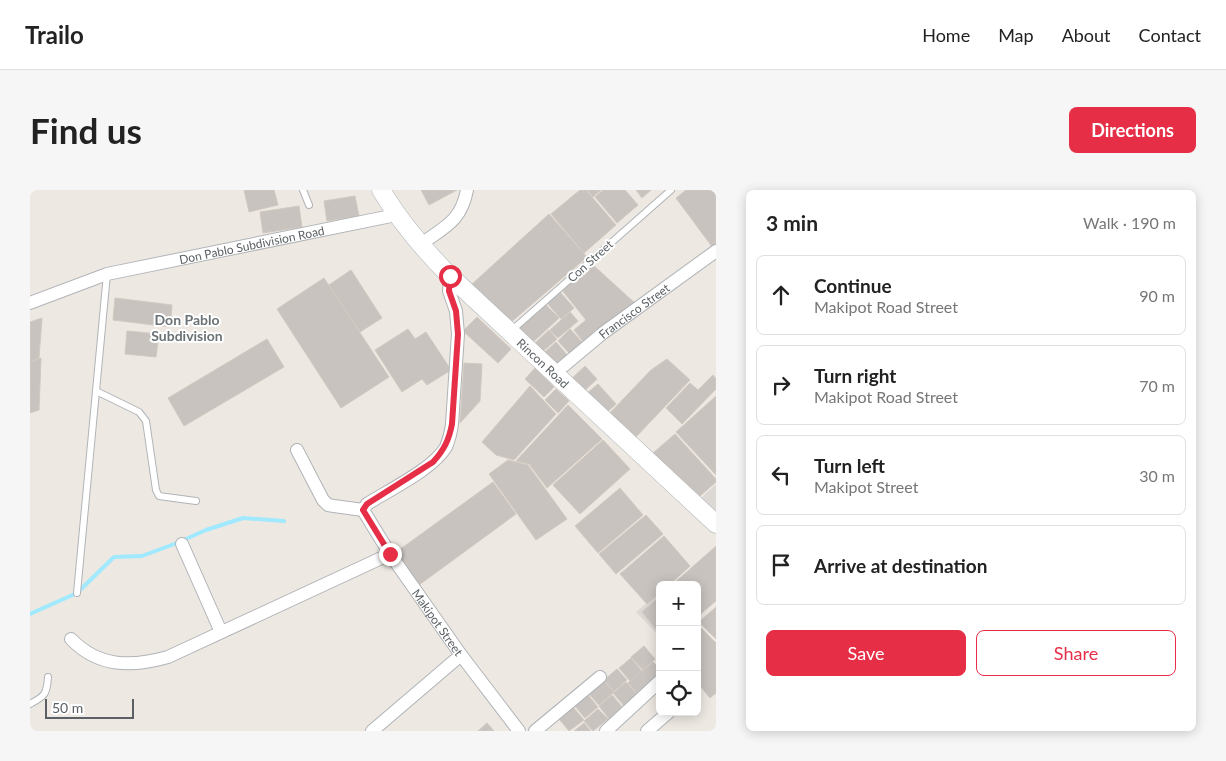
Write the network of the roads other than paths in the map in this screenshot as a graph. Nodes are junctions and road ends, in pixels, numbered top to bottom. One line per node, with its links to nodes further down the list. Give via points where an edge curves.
1 (304, 190): 5 (lane)
2 (381, 190): 6 (street, Rincon Road)
3 (467, 190): 7 (street, via 458,216)
4 (671, 190): 12 (lane, Con Street)
5 (310, 205)
6 (396, 215): 7 (street, Rincon Road); 9 (street, Don Pablo Subdivision Road)
7 (420, 245): 10 (street, Rincon Road)
8 (716, 251): 13 (street, Francisco Street)
9 (107, 274): 11 (street, Don Pablo Subdivision Road); 14 (lane)
10 (450, 276): 12 (street, Rincon Road); 17 (street, via 449,291 456,311 458,334 450,437 433,462 367,504)
11 (30, 303)
12 (510, 332): 13 (street, Rincon Road)
13 (554, 374): 18 (street, Rincon Road)
14 (96, 391): 16 (lane, via 138,412 146,422 159,496); 21 (lane)
15 (297, 450): 17 (street, via 323,500 328,504)
16 (196, 501)
17 (363, 510): 20 (street, Makipot Street)
18 (716, 524)
19 (182, 544): 22 (street)
20 (390, 554): 22 (street); 24 (street, Makipot Street)
21 (76, 594)
22 (221, 632): 23 (street, via 168,657 130,664 95,657)
23 (71, 640)
24 (461, 655): 30 (street); 31 (street, Makipot Street)
25 (48, 676): 28 (lane, via 48,690)
26 (600, 676): 32 (street)
27 (656, 685): 33 (street)
28 (30, 704)
29 (665, 716): 34 (street)
30 (372, 731)
31 (519, 731)
32 (535, 731)
33 (606, 731)
34 (648, 731)

